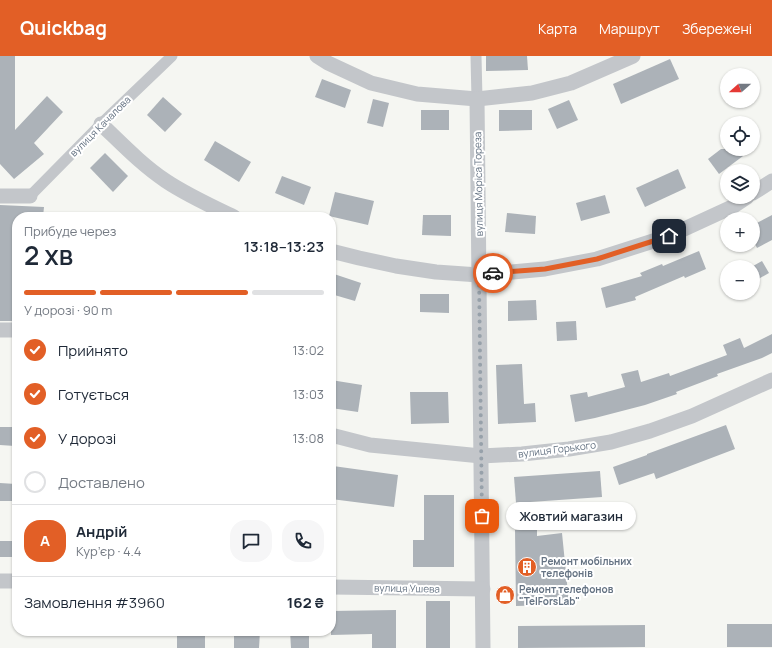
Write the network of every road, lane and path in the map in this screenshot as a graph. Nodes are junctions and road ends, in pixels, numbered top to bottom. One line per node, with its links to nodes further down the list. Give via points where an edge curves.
1 (172, 56): 6 (street, вулиця Качалова)
2 (317, 56): 5 (street, via 371,83 417,94)
3 (476, 56): 5 (street, вулиця Моріса Тореза)
4 (633, 56): 5 (street, via 570,83 532,93)
5 (477, 99): 14 (street, вулиця Моріса Тореза)
6 (101, 124): 10 (street, вулиця Качалова); 12 (street, via 135,156 166,180)
7 (772, 181): 8 (street)
8 (760, 189)
9 (0, 196): 10 (street)
10 (30, 196)
11 (736, 204): 14 (street, via 669,236 597,259 545,269)
12 (224, 212)
13 (336, 252): 14 (street, via 436,272)
14 (479, 275): 19 (street, вулиця Моріса Тореза)
15 (0, 330): 16 (street)
16 (12, 330)
17 (772, 380): 19 (street, вулиця Горького, via 692,416 618,440 569,449)
18 (336, 436): 19 (street, вулиця Горького, via 370,445)
19 (481, 456): 23 (street, вулиця Моріса Тореза)
20 (0, 581): 21 (street)
21 (12, 581)
22 (336, 587): 23 (street, вулиця Ушева)
23 (482, 589): 24 (street, вулиця Моріса Тореза)
24 (483, 648)

